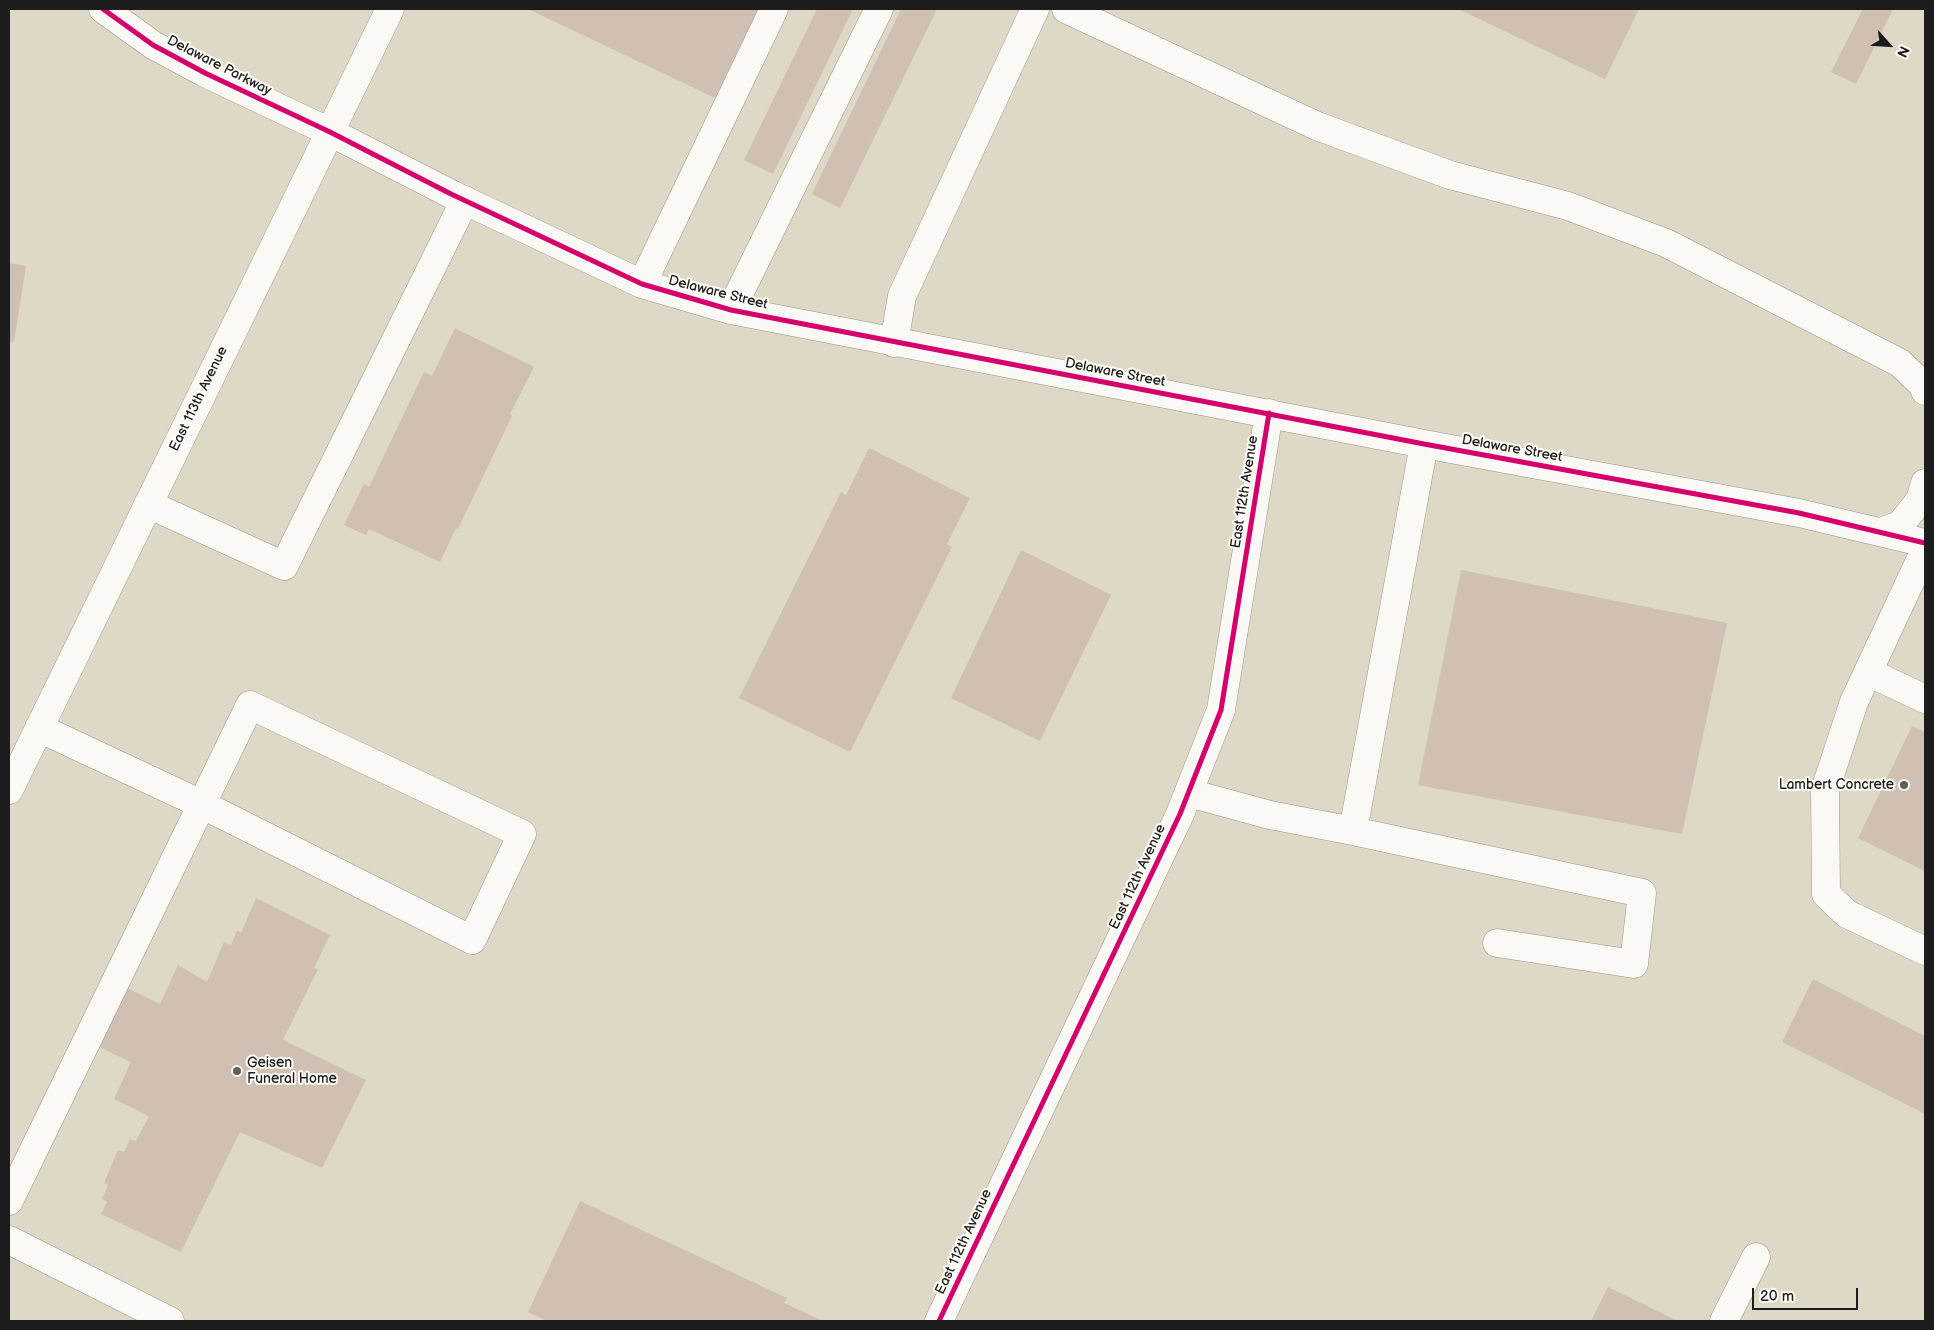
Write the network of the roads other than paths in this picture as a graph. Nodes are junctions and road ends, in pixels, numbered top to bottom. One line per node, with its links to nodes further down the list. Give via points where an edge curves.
1 (103, 9): 7 (street, Delaware Parkway, via 162,50)
2 (390, 9): 7 (street, East 113th Avenue)
3 (774, 9): 9 (street)
4 (879, 9): 10 (street)
5 (1035, 9): 11 (street, via 902,296)
6 (1066, 9): 12 (street, via 1317,126 1450,175 1568,206 1666,243 1900,363 1924,386)
7 (330, 132): 8 (street, Delaware Street); 16 (street, East 113th Avenue)
8 (465, 200): 9 (street, Delaware Street); 16 (street, via 284,566)
9 (642, 284): 10 (street, Delaware Street)
10 (731, 310): 11 (street, Delaware Street)
11 (894, 343): 13 (street, Delaware Street)
12 (1925, 391)
13 (1269, 413): 14 (street, Delaware Street); 24 (street, East 112th Avenue, via 1221,710)
14 (1424, 444): 17 (street, Delaware Street, via 1800,513); 26 (street)
15 (1925, 483): 17 (street, via 1920,500 1900,525)
16 (148, 504): 22 (street, East 113th Avenue)
17 (1881, 532): 18 (street, Delaware Street)
18 (1925, 543)
19 (1925, 550): 20 (street)
20 (1868, 672): 21 (street); 28 (street, via 1854,702 1825,790 1826,894 1847,914)
21 (1925, 699)
22 (39, 728): 23 (street, East 113th Avenue); 25 (street)
23 (9, 790)
24 (1189, 793): 26 (street, via 1270,815); 33 (street, East 112th Avenue)
25 (201, 804): 25 (street, via 472,940 522,834 250,705); 29 (street)
26 (1353, 831): 27 (street, via 1642,893 1634,964)
27 (1497, 943)
28 (1925, 952)
29 (9, 1201)
30 (9, 1240): 32 (street)
31 (1756, 1256): 34 (street)
32 (170, 1321)
33 (939, 1321)
34 (1724, 1321)

